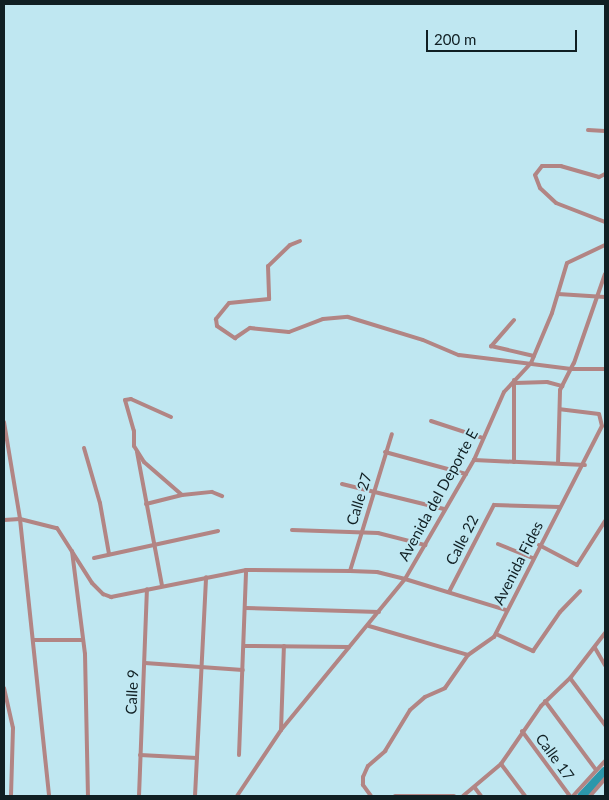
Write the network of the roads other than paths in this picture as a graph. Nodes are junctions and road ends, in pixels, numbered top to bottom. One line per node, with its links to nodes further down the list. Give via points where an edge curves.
1 (588, 130): 2 (street)
2 (605, 131)
3 (605, 174): 4 (street, via 599,177 561,166 542,166 535,175 540,188 556,203)
4 (605, 222)
5 (300, 241): 13 (street, via 290,245 268,266 269,299 229,303 216,319 217,326 235,338 250,328 289,332 323,319 348,317 423,340 459,355)
6 (605, 245): 8 (street, Avenida del Deporte E, via 567,263)
7 (605, 274): 9 (street)
8 (558, 294): 9 (street); 12 (street, Avenida del Deporte E)
9 (598, 296): 10 (street); 14 (street)
10 (605, 297)
11 (514, 320): 12 (street, via 491,346)
12 (534, 356): 13 (street, Avenida del Deporte E)
13 (531, 363): 14 (street); 16 (street, Avenida del Deporte E)
14 (571, 368): 15 (street); 17 (street)
15 (605, 369)
16 (515, 382): 17 (street, via 548,382); 23 (street, Avenida del Deporte E, via 504,392); 28 (street)
17 (562, 386): 18 (street)
18 (560, 409): 29 (street); 30 (street, Avenida Fides, via 596,413 602,418 602,426)
19 (171, 417): 24 (street, via 131,399 125,400 134,431)
20 (431, 421): 23 (street)
21 (4, 422): 39 (street)
22 (392, 434): 26 (street, Calle 27)
23 (483, 438): 27 (street, Avenida del Deporte E)
24 (134, 446): 34 (street, via 144,462); 36 (street)
25 (84, 448): 50 (street, via 100,503)
26 (385, 452): 31 (street); 33 (street, Calle 27)
27 (474, 460): 28 (street); 31 (street, Avenida del Deporte E)
28 (514, 462): 29 (street)
29 (558, 463): 30 (street)
30 (585, 465): 37 (street, Avenida Fides)
31 (466, 474): 38 (street, Avenida del Deporte E)
32 (342, 484): 33 (street)
33 (374, 489): 38 (street); 44 (street, Calle 27)
34 (182, 495): 35 (street, via 212,492); 36 (street)
35 (222, 496)
36 (146, 504): 48 (street)
37 (560, 507): 47 (street, Avenida Fides); 60 (street, Calle 22, via 494,505)
38 (444, 509): 46 (street, Avenida del Deporte E)
39 (20, 519): 40 (street); 49 (street, via 57,528); 67 (street)
40 (4, 520)
41 (605, 521): 47 (street, via 577,565)
42 (292, 530): 44 (street)
43 (218, 531): 48 (street)
44 (361, 532): 46 (street); 54 (street, Calle 27)
45 (498, 544): 52 (street)
46 (425, 545): 56 (street, Avenida del Deporte E)
47 (539, 545): 52 (street, Avenida Fides)
48 (154, 547): 50 (street); 57 (street)
49 (72, 551): 58 (street, via 103,594 111,597); 68 (street)
50 (109, 554): 51 (street)
51 (94, 558)
52 (533, 558): 62 (street, Avenida Fides)
53 (246, 570): 54 (street); 55 (street); 61 (street)
54 (350, 571): 56 (street, via 377,572)
55 (206, 577): 57 (street); 76 (street)
56 (405, 579): 60 (street); 63 (street, Avenida del Deporte E)
57 (162, 585): 58 (street)
58 (147, 589): 74 (street, Calle 9)
59 (580, 591): 66 (street, via 560,612 533,651)
60 (449, 592): 62 (street)
61 (246, 608): 63 (street); 69 (street)
62 (506, 610): 66 (street, Avenida Fides)
63 (378, 612): 64 (street, Avenida del Deporte E)
64 (369, 626): 71 (street, Avenida del Deporte E); 73 (street)
65 (605, 633): 72 (street)
66 (496, 634): 73 (street)
67 (33, 640): 68 (street); 93 (street)
68 (82, 640): 94 (street)
69 (245, 646): 70 (street); 77 (street)
70 (284, 646): 71 (street); 82 (street)
71 (349, 647): 82 (street, Avenida del Deporte E)
72 (595, 648): 75 (street); 78 (street)
73 (468, 655): 98 (street, via 445,688 424,697 410,710 385,751 368,766 363,785)
74 (145, 663): 76 (street); 84 (street, Calle 9)
75 (605, 665)
76 (200, 668): 77 (street); 86 (street)
77 (243, 670): 85 (street)
78 (570, 678): 80 (street); 81 (street)
79 (4, 688): 92 (street, via 13,728)
80 (545, 701): 83 (street); 89 (street)
81 (605, 725)
82 (281, 730): 97 (street, Avenida del Deporte E)
83 (522, 731): 88 (street); 104 (street, Calle 17)
84 (140, 755): 86 (street); 95 (street, Calle 9)
85 (238, 755)
86 (197, 758): 96 (street)
87 (605, 761): 89 (street)
88 (502, 764): 91 (street); 103 (street)
89 (596, 770): 104 (street)
90 (605, 779): 105 (street)
91 (474, 788): 101 (street); 102 (street)
92 (11, 796)
93 (49, 796)
94 (88, 796)
95 (139, 796)
96 (195, 796)
97 (238, 796)
98 (371, 796)
99 (395, 796): 100 (street)
100 (454, 796)
101 (462, 796)
102 (480, 796)
103 (525, 796)
104 (572, 796)
105 (590, 796)

